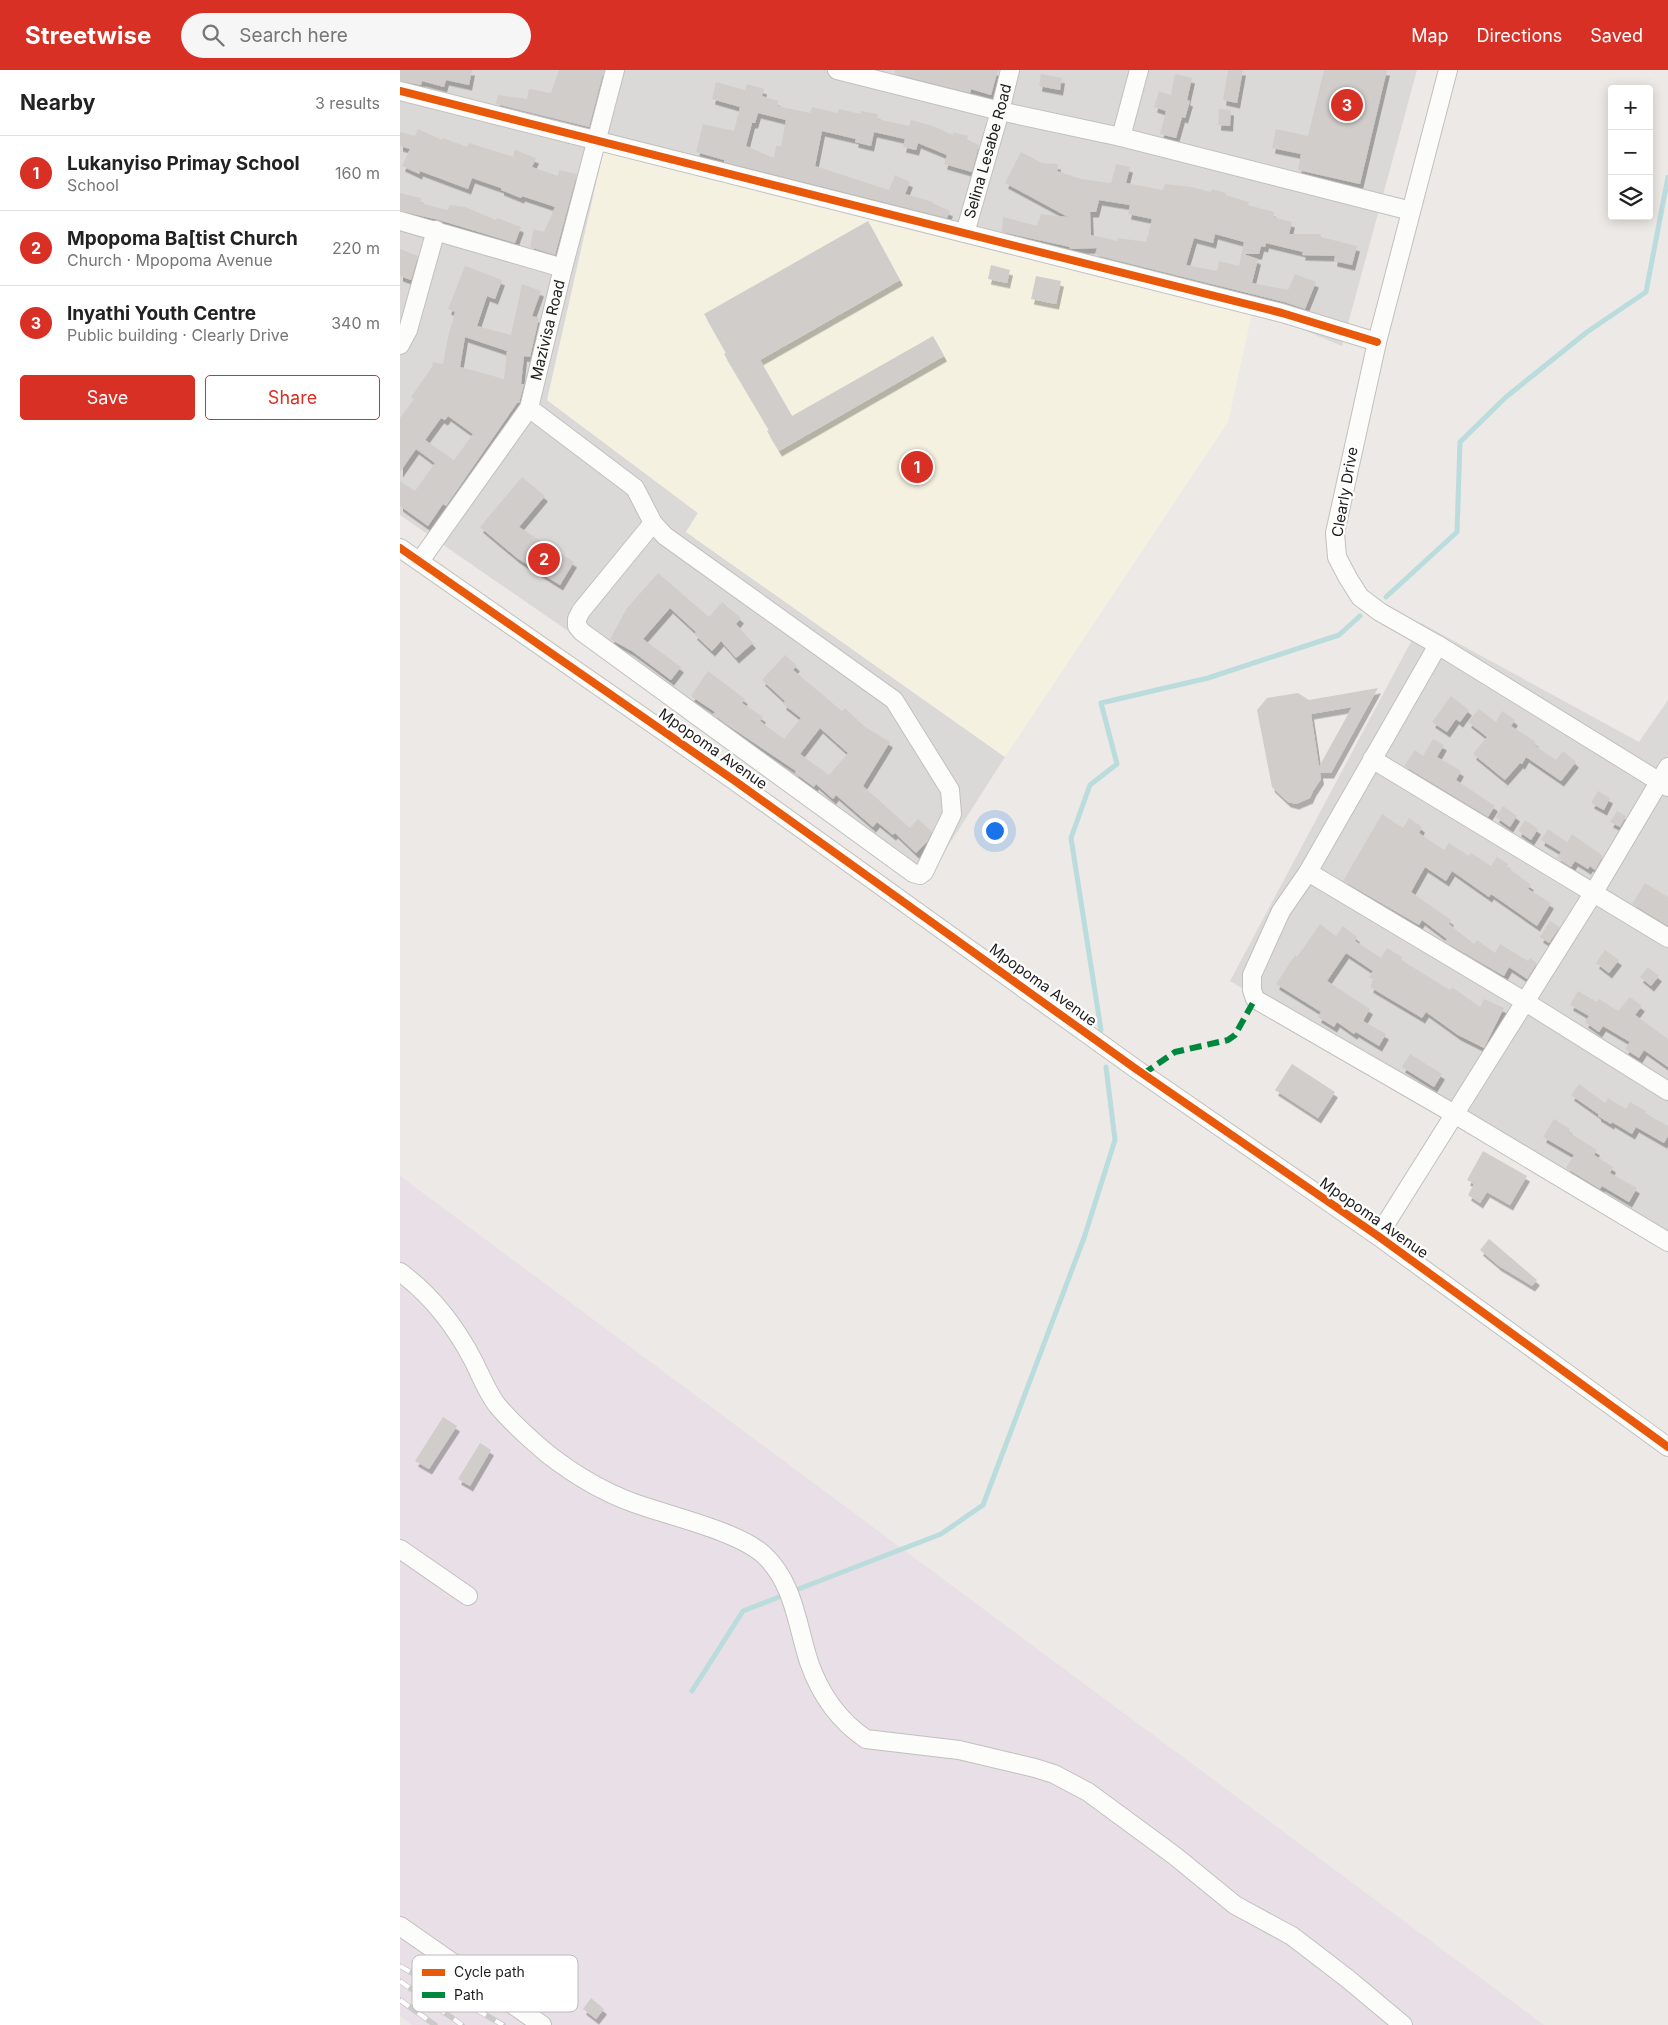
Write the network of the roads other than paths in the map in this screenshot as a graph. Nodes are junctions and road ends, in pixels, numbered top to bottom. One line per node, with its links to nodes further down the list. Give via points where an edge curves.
1 (615, 70): 9 (street, Mazivisa Road)
2 (838, 70): 7 (street)
3 (1010, 70): 7 (street, Selina Lesabe Road)
4 (1139, 70): 8 (street)
5 (1448, 70): 10 (street, Clearly Drive)
6 (400, 91): 9 (street)
7 (1000, 111): 8 (street); 13 (street, Selina Lesabe Road)
8 (1121, 137): 10 (street)
9 (598, 140): 13 (street); 14 (street, Mazivisa Road)
10 (1411, 211): 15 (street, Clearly Drive)
11 (400, 221): 12 (street)
12 (436, 230): 14 (street); 16 (street, via 408,330)
13 (964, 233): 15 (street, via 1282,313)
14 (563, 268): 17 (street, Mazivisa Road)
15 (1377, 342): 21 (street, Clearly Drive, via 1335,532 1337,557 1360,597 1380,612)
16 (400, 345)
17 (529, 408): 18 (street, via 635,488); 20 (street, Mazivisa Road)
18 (653, 522): 18 (street, via 664,536 898,704 950,790 952,802 952,814 924,872 920,875 913,873 577,626 581,611)
19 (400, 548): 20 (street, Mpopoma Avenue)
20 (420, 561): 30 (street, Mpopoma Avenue, via 735,781 1136,1069)
21 (1438, 644): 22 (street); 23 (street, Clearly Drive)
22 (1372, 759): 24 (street); 25 (street)
23 (1665, 778): 25 (street)
24 (1308, 872): 27 (street); 29 (street, via 1282,911 1252,975 1255,999)
25 (1594, 892): 26 (street); 27 (street)
26 (1668, 938)
27 (1524, 1001): 28 (street); 29 (street)
28 (1668, 1091)
29 (1456, 1115): 30 (street); 31 (street)
30 (1378, 1236): 33 (street, Mpopoma Avenue)
31 (1668, 1242)
32 (400, 1272): 40 (street, via 422,1290 449,1321 498,1406 551,1456 586,1482 606,1492 731,1536 764,1555 790,1594 820,1690 853,1731 866,1740 959,1750 1035,1768 1088,1792 1235,1905 1292,1936)
33 (1668, 1447)
34 (400, 1549): 35 (street)
35 (468, 1596)
36 (400, 1926): 37 (street)
37 (442, 1955)
38 (523, 2012): 39 (street)
39 (542, 2025)
40 (1402, 2025)

